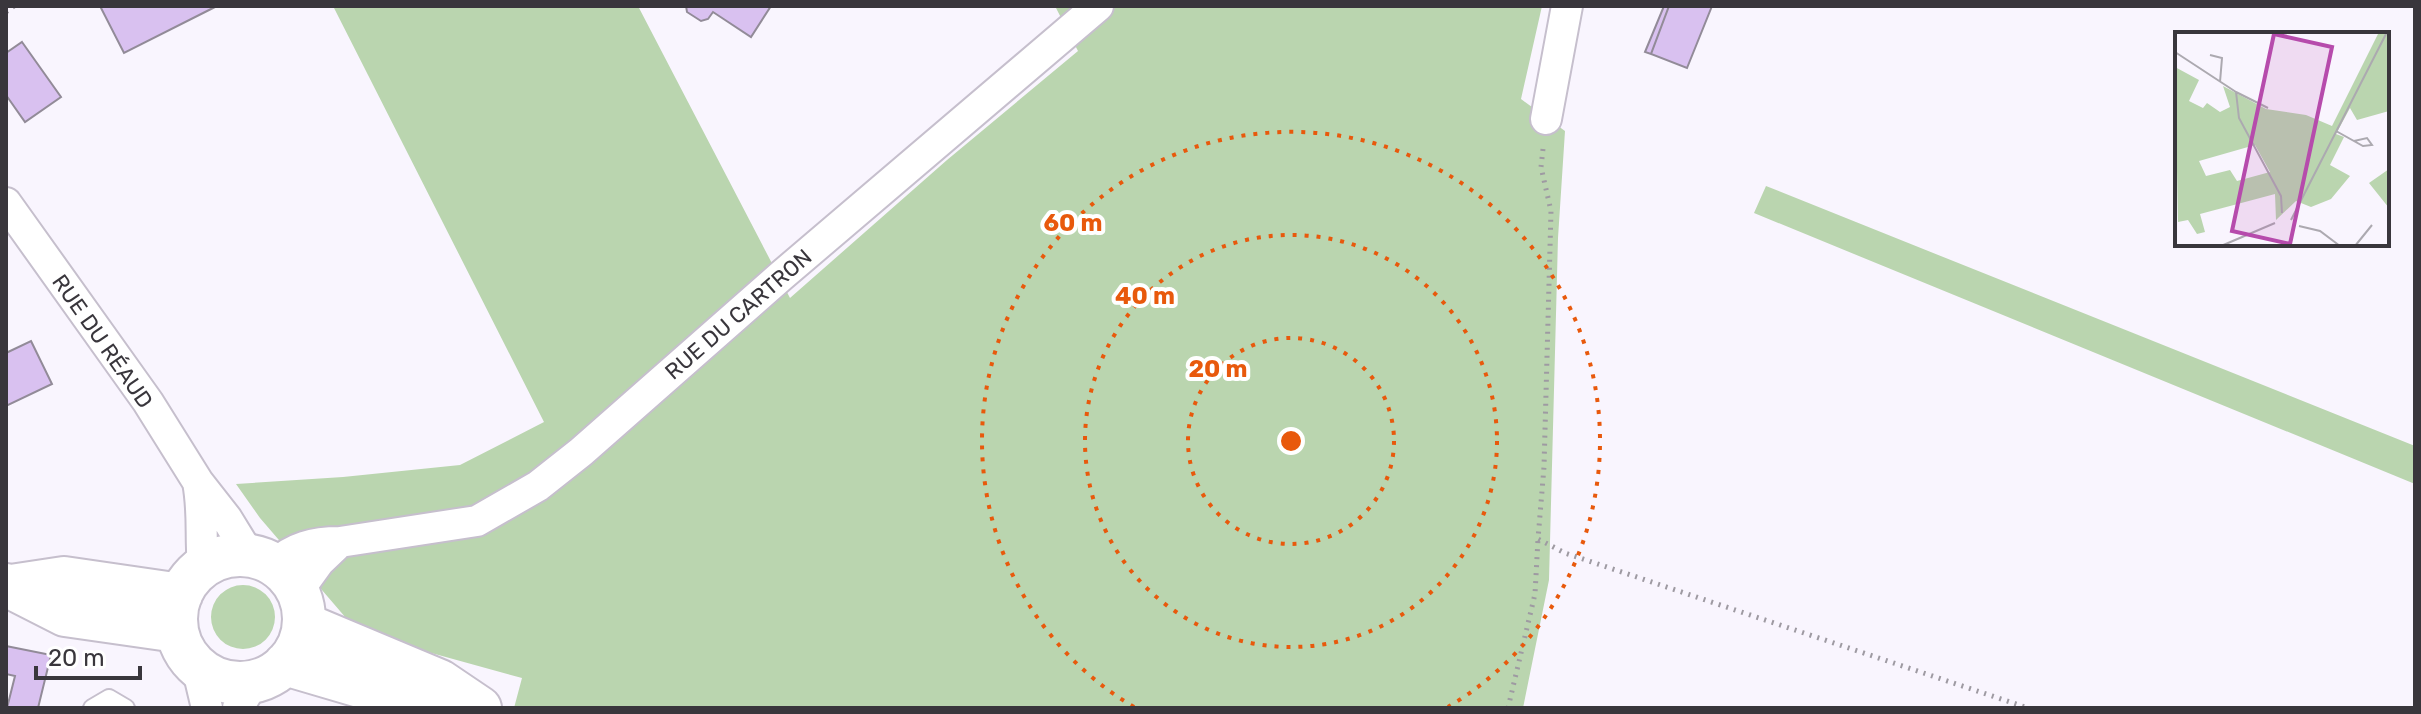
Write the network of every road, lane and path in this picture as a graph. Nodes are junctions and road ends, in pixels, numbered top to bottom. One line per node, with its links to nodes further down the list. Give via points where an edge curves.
1 (14, 6): 4 (path)
2 (1098, 6): 9 (street, RUE DU CARTRON, via 538,486 477,521 340,542 319,562)
3 (1567, 6): 5 (street)
4 (6, 12)
5 (1546, 119): 8 (path, via 1541,167 1551,211)
6 (6, 203): 7 (street, RUE DU RÉAUD, via 148,402)
7 (198, 482): 9 (street, RUE DU RÉAUD); 11 (street, RUE DU RÉAUD, via 204,510)
8 (1538, 539): 18 (path, via 1535,594); 19 (path, via 1565,553)
9 (281, 584): 11 (main road, via 217,559); 12 (main road, via 298,646); 17 (main road)
10 (8, 585): 11 (main road, via 65,615)
11 (189, 614): 12 (main road, via 214,677); 15 (street, RUE DU RÉAUD)
12 (259, 684): 16 (main road)
13 (92, 708): 14 (lane, via 109,698)
14 (126, 708)
15 (207, 708)
16 (444, 708)
17 (480, 708)
18 (1508, 708)
19 (2028, 708)

